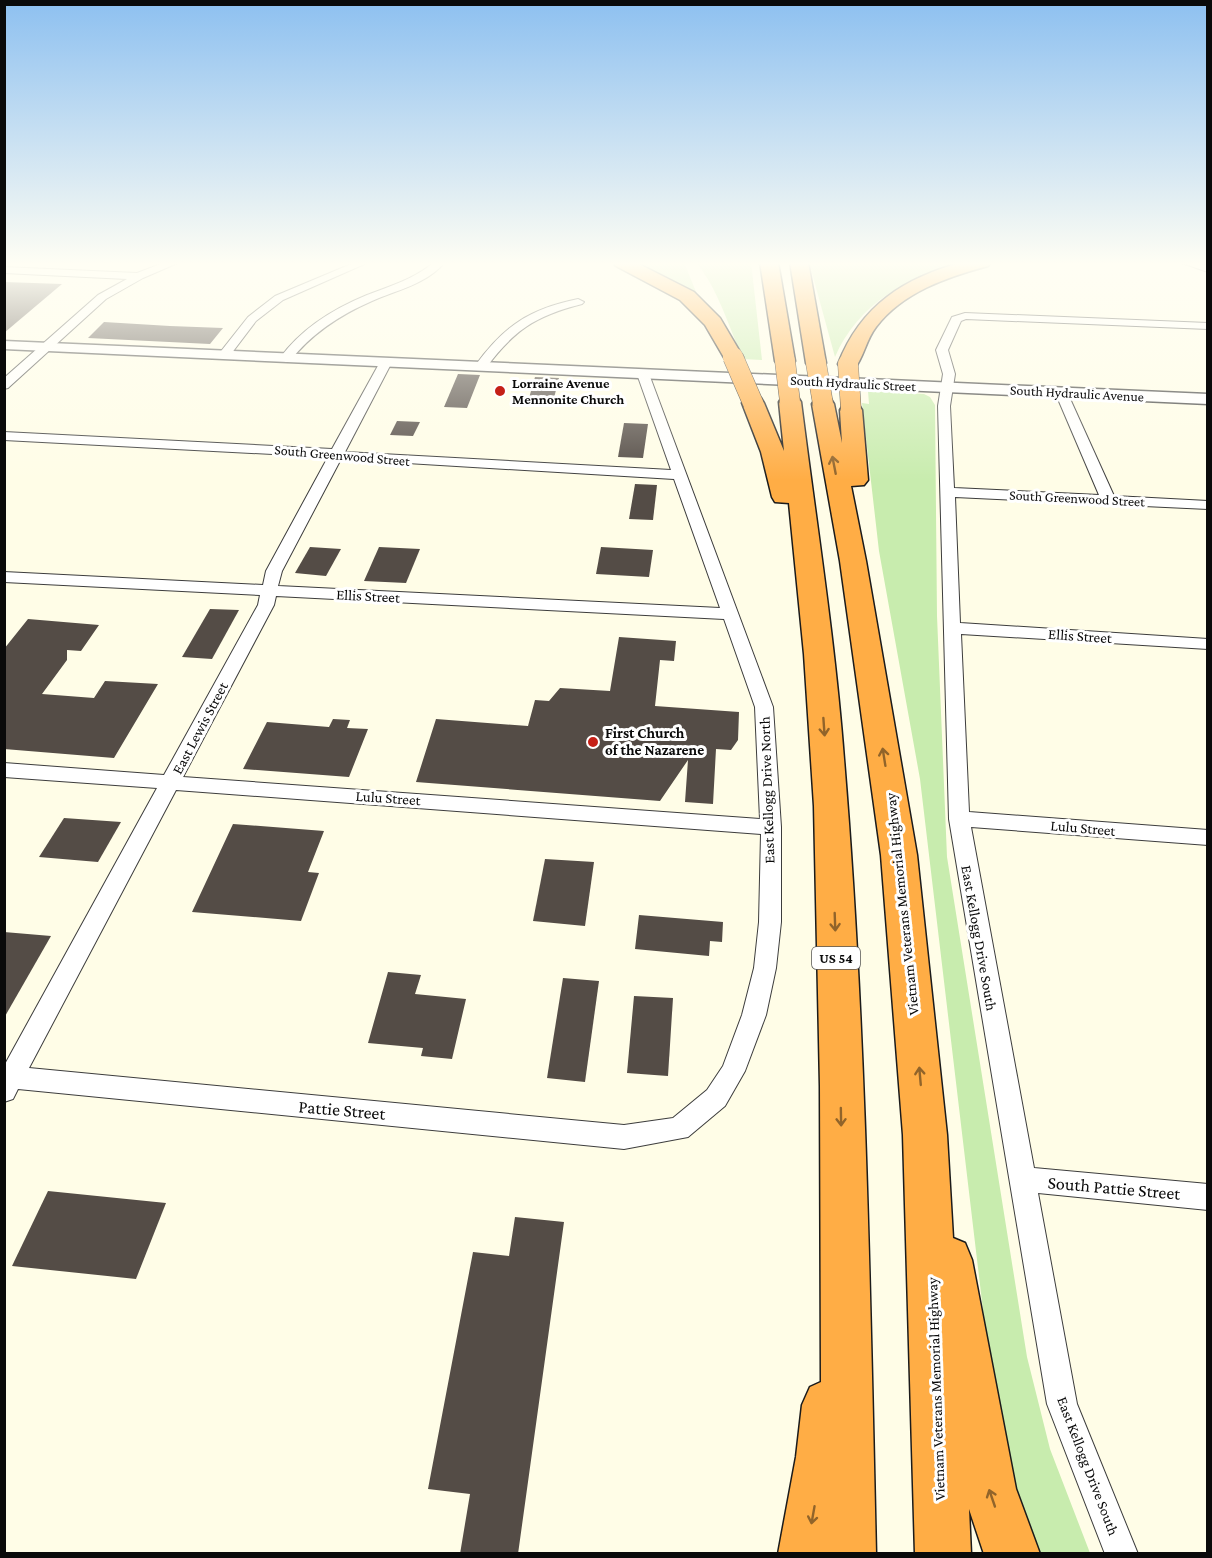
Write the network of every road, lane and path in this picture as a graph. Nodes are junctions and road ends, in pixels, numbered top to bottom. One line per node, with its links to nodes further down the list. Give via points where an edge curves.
1 (60, 335): 11 (street)
2 (240, 335): 12 (street)
3 (307, 335): 13 (street)
4 (506, 335): 15 (street)
5 (720, 335): 32 (highway, bridge, via 753,403 780,476)
6 (781, 335): 32 (highway, US 54, bridge)
7 (811, 335): 33 (highway, Vietnam Veterans Memorial Highway, one-way to 7, bridge)
8 (859, 335): 33 (highway, bridge, via 848,364)
9 (949, 335): 18 (street, East Kellogg Drive South, via 942,350 949,374)
10 (4, 345): 11 (street, South Hydraulic Street)
11 (46, 347): 12 (street, South Hydraulic Street); 17 (street)
12 (224, 355): 13 (street, South Hydraulic Street)
13 (286, 358): 14 (street, South Hydraulic Street)
14 (386, 362): 15 (street, South Hydraulic Street); 22 (street, East Lewis Street)
15 (481, 366): 16 (street, South Hydraulic Street)
16 (643, 374): 18 (street, South Hydraulic Street); 23 (street, East Kellogg Drive North)
17 (4, 386)
18 (947, 387): 19 (street, South Hydraulic Avenue); 24 (street, East Kellogg Drive South)
19 (1061, 392): 20 (street, South Hydraulic Avenue); 25 (street)
20 (1208, 399)
21 (4, 435): 22 (street, South Greenwood Street)
22 (336, 454): 23 (street, South Greenwood Street); 28 (street, East Lewis Street, via 274,571)
23 (680, 476): 29 (street, East Kellogg Drive North)
24 (947, 492): 25 (street, South Greenwood Street); 30 (street, East Kellogg Drive South)
25 (1108, 499): 26 (street, South Greenwood Street)
26 (1208, 505)
27 (4, 577): 28 (street, Ellis Street)
28 (269, 591): 29 (street, Ellis Street); 35 (street, East Lewis Street, via 266,605)
29 (732, 614): 37 (street, East Kellogg Drive North, via 764,707)
30 (952, 628): 31 (street, Ellis Street); 36 (street, East Kellogg Drive South)
31 (1208, 644)
32 (820, 669): 44 (highway, US 54, one-way to 44, via 830,804)
33 (874, 688): 41 (highway, Vietnam Veterans Memorial Highway, one-way to 33, via 899,855)
34 (4, 770): 35 (street, Lulu Street)
35 (171, 782): 37 (street, Lulu Street); 39 (street, East Lewis Street)
36 (959, 819): 38 (street, Lulu Street); 42 (street, East Kellogg Drive South)
37 (771, 827): 40 (street, East Kellogg Drive North, via 770,922 754,1015 733,1071 716,1098)
38 (1208, 838)
39 (7, 1082): 40 (street, Pattie Street, via 624,1137)
40 (679, 1129)
41 (925, 1135): 47 (highway, Vietnam Veterans Memorial Highway); 48 (highway, one-way to 41, via 989,1489)
42 (1021, 1179): 43 (street, South Pattie Street); 49 (street, East Kellogg Drive South, via 1062,1404)
43 (1208, 1197)
44 (843, 1248): 45 (highway, one-way to 45, via 823,1457); 46 (highway, US 54)
45 (806, 1554)
46 (848, 1554)
47 (943, 1554)
48 (1012, 1554)
49 (1122, 1554)

